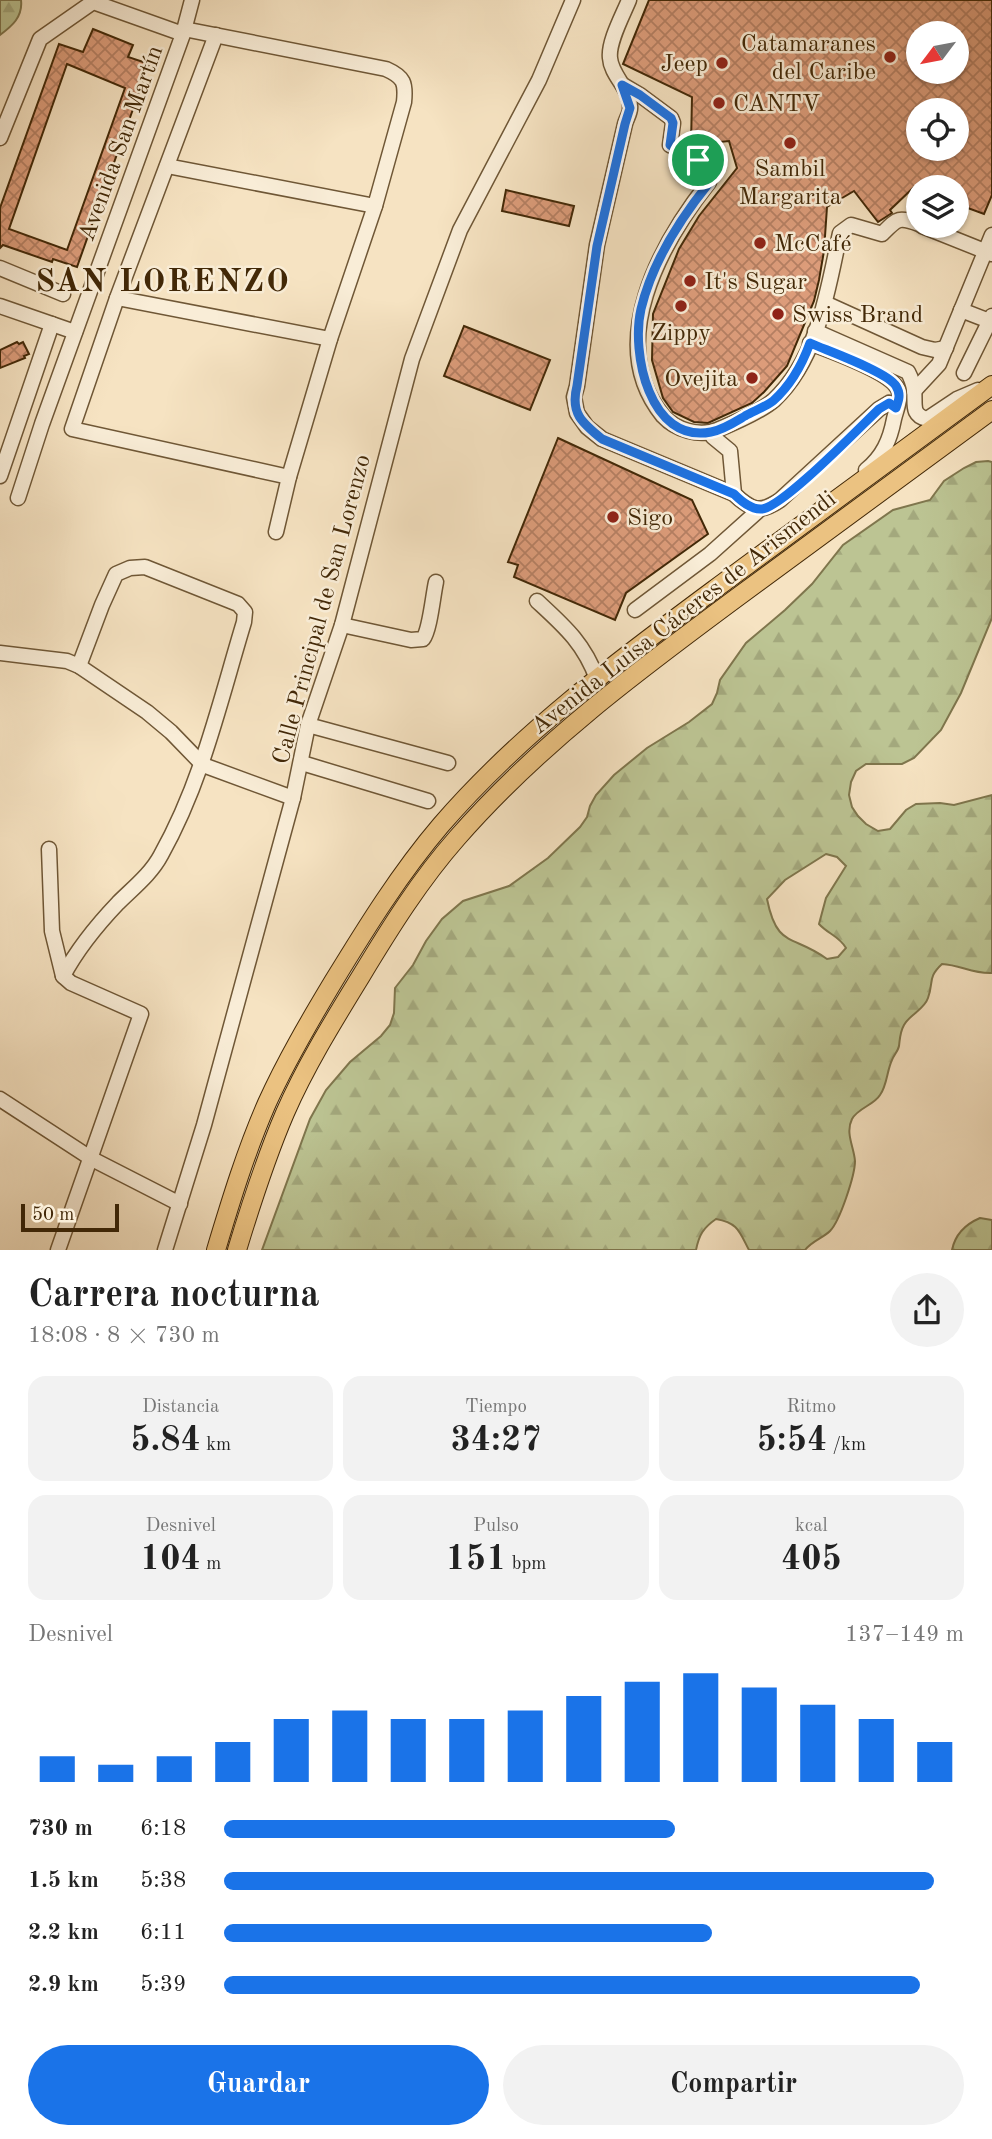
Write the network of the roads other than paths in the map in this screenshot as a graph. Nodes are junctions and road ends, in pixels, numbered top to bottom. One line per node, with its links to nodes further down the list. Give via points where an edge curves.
1 (192, 0): 4 (street, Avenida San Martín)
2 (573, 0): 42 (street, Calle Principal de San Lorenzo, via 539,80 455,242 412,359)
3 (629, 0): 6 (street, via 610,48 612,67)
4 (183, 32): 5 (street); 7 (street, via 93,2 40,39); 22 (street, Avenida San Martín)
5 (216, 35): 8 (street); 9 (street, via 368,64 403,81 404,102)
6 (622, 85): 31 (street, via 671,118 670,145 708,167 709,183 666,248 637,329 645,381 664,416 680,428); 34 (street, via 630,108 597,246 574,397 577,413 602,439)
7 (0, 138)
8 (167, 166): 9 (street); 16 (street)
9 (375, 206): 24 (street)
10 (906, 219): 17 (street, via 899,219 882,234 845,227)
11 (992, 235): 13 (street)
12 (954, 238): 13 (street)
13 (989, 252): 19 (street)
14 (0, 268): 15 (street)
15 (62, 295)
16 (117, 298): 24 (street); 33 (street, via 72,429)
17 (825, 303): 23 (street); 25 (street, via 922,347)
18 (0, 306): 21 (street)
19 (961, 310): 20 (street); 25 (street)
20 (991, 319): 26 (street)
21 (52, 324): 22 (street); 32 (street)
22 (75, 332): 35 (street, Avenida San Martín)
23 (813, 337): 28 (street, via 908,372); 29 (street, via 893,381 900,397); 31 (street, via 802,365 771,402)
24 (330, 339): 33 (street)
25 (946, 348): 28 (street, via 939,364)
26 (964, 373)
27 (992, 384): 28 (street, via 927,419 916,413); 38 (main road, Avenida Luisa Cáceres de Arismendi)
28 (914, 391)
29 (896, 408): 36 (street, via 889,403 879,409 780,500); 38 (street, via 892,432 880,457)
30 (992, 410): 60 (main road, Avenida Luisa Cáceres de Arismendi, via 628,680 549,744 456,839 376,951 306,1070 268,1155)
31 (711, 432): 34 (street, via 730,451)
32 (0, 476)
33 (289, 477): 37 (street)
34 (734, 494): 36 (street)
35 (18, 498)
36 (759, 510): 41 (street)
37 (276, 532)
38 (786, 537): 45 (main road, Avenida Luisa Cáceres de Arismendi)
39 (436, 582): 42 (street, via 428,633 423,639)
40 (537, 601): 45 (street, via 571,632 590,659)
41 (635, 610)
42 (342, 625): 46 (street, Calle Principal de San Lorenzo)
43 (0, 653): 44 (street)
44 (79, 666): 49 (street, via 147,712); 49 (street, via 116,575 130,568 145,566 238,604 245,612 244,622)
45 (597, 679): 59 (main road, Avenida Luisa Cáceres de Arismendi, via 535,729 474,789 386,897 307,1024 267,1103)
46 (308, 725): 47 (street, Calle Principal de San Lorenzo); 48 (street)
47 (302, 763): 50 (street, Calle Principal de San Lorenzo); 51 (street)
48 (448, 764)
49 (202, 765): 50 (street); 53 (street, via 161,856 93,930)
50 (293, 798): 56 (street, Calle Principal de San Lorenzo)
51 (428, 801)
52 (49, 849): 53 (street, via 52,931)
53 (63, 975): 55 (street, via 71,983 141,1014)
54 (0, 1099): 55 (street)
55 (92, 1159): 56 (street); 57 (street)
56 (180, 1204): 58 (street, Calle Principal de San Lorenzo)
57 (58, 1250)
58 (165, 1250)
59 (216, 1250)
60 (237, 1250)

